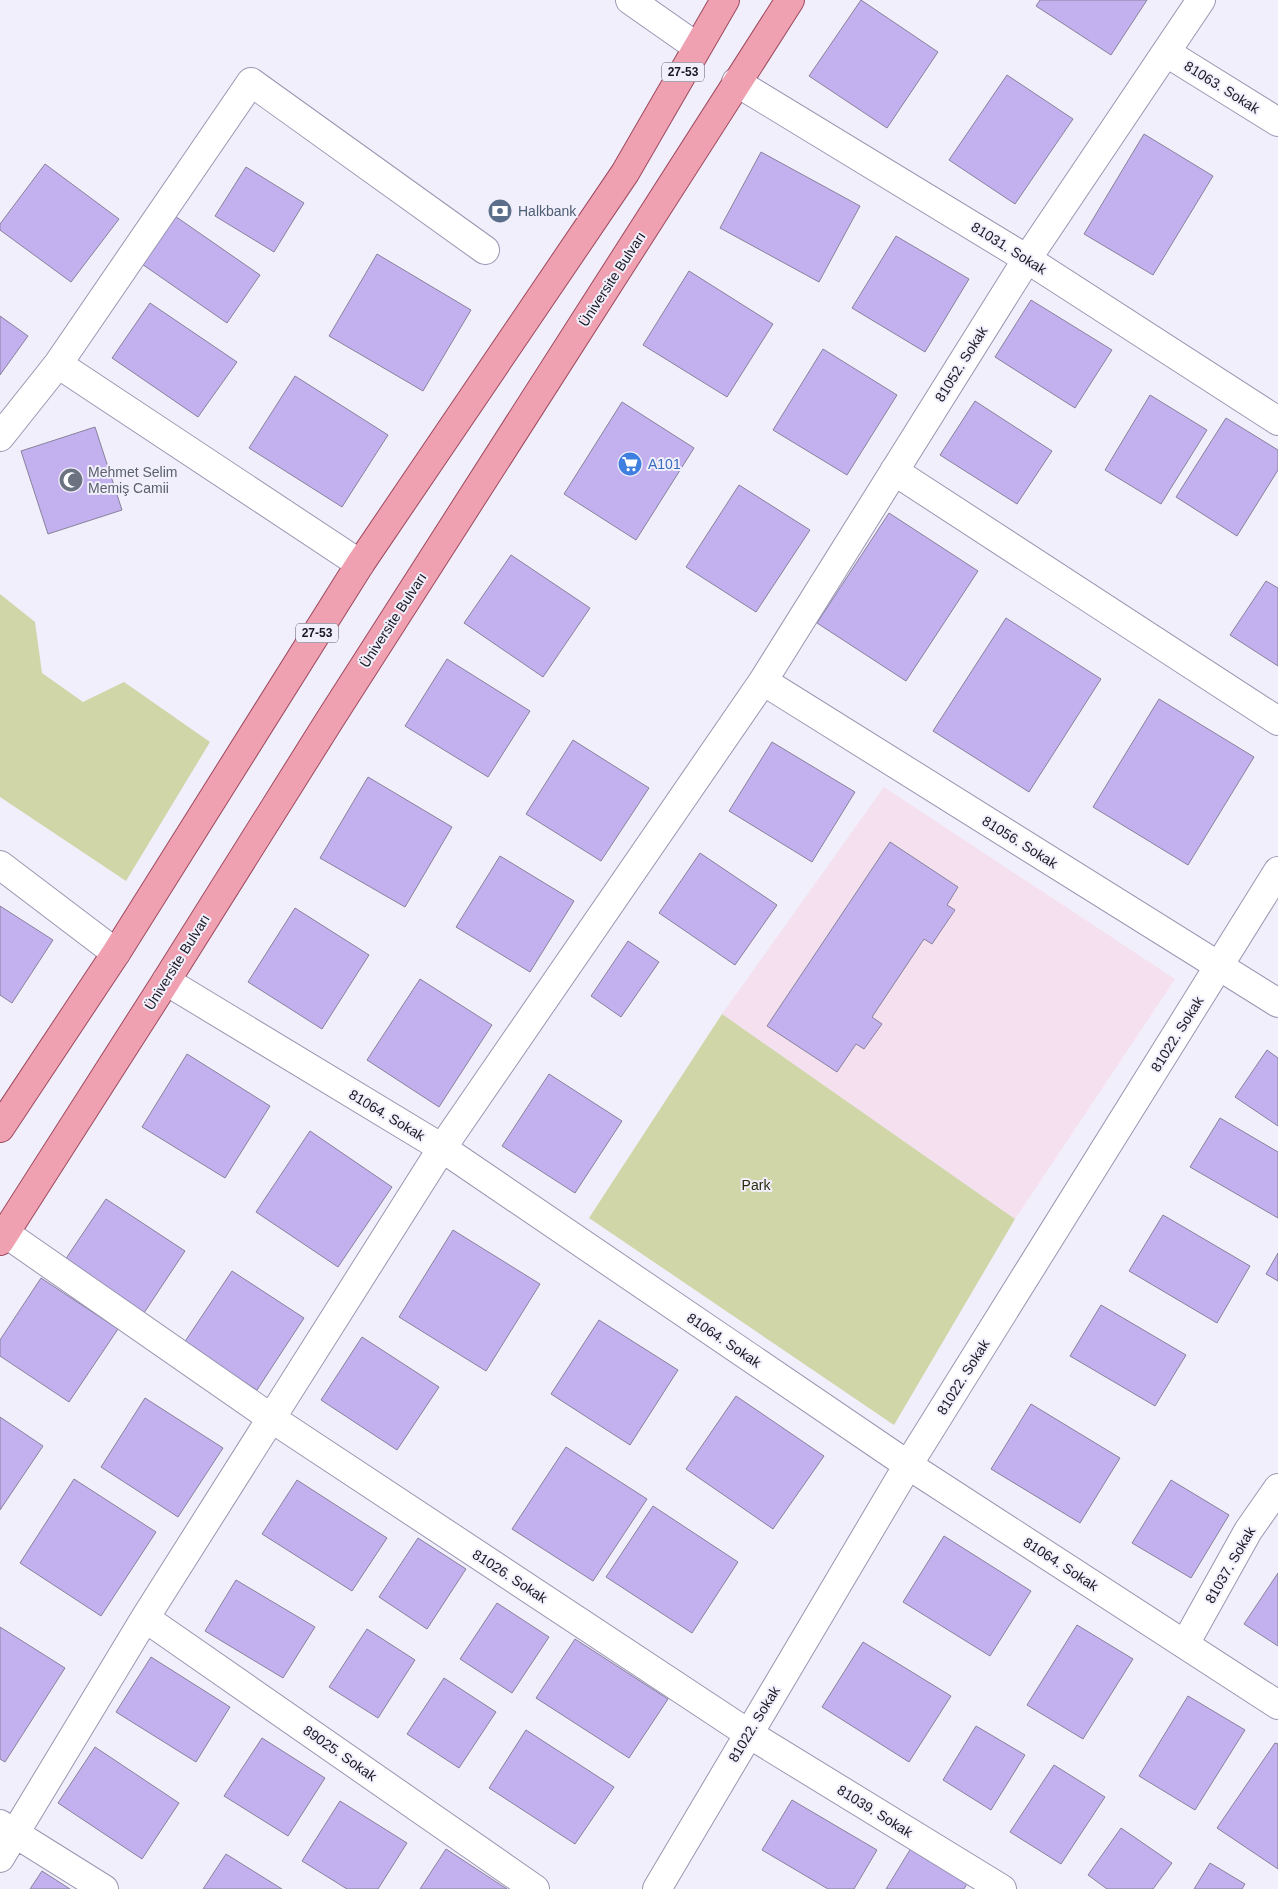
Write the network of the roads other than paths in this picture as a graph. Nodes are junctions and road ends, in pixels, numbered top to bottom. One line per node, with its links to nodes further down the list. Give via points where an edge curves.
1 (630, 0): 5 (street)
2 (725, 0): 5 (main road, 27-53)
3 (790, 0): 7 (main road, Üniversite Bulvarı)
4 (1201, 0): 6 (street, 81052. Sokak)
5 (698, 47): 15 (main road, 27-53, via 625,173)
6 (1167, 52): 8 (street, 81063. Sokak); 10 (street, 81052. Sokak)
7 (736, 82): 10 (street, 81031. Sokak); 22 (main road, Üniversite Bulvarı)
8 (1278, 122)
9 (485, 250): 11 (street, via 251,82)
10 (1027, 259): 12 (street, 81031. Sokak); 14 (street, 81052. Sokak)
11 (58, 364): 13 (street); 15 (street)
12 (1278, 421)
13 (0, 437)
14 (894, 471): 16 (street, 81052. Sokak); 17 (street)
15 (360, 564): 20 (main road, 27-53)
16 (763, 681): 21 (street, 81056. Sokak); 25 (street, 81052. Sokak)
17 (1278, 720)
18 (0, 865): 20 (street)
19 (1278, 871): 21 (street, 81022. Sokak)
20 (116, 953): 24 (main road, 27-53)
21 (1220, 966): 23 (street, 81056. Sokak); 28 (street, 81022. Sokak)
22 (166, 981): 25 (street, 81064. Sokak); 26 (main road, Üniversite Bulvarı)
23 (1278, 1003)
24 (0, 1128)
25 (442, 1148): 27 (street, 81052. Sokak); 28 (street, 81064. Sokak)
26 (2, 1237): 27 (street, 81026. Sokak)
27 (271, 1418): 30 (street, 81052. Sokak); 33 (street, 81026. Sokak)
28 (908, 1465): 31 (street, 81064. Sokak); 33 (street, 81022. Sokak)
29 (1278, 1488): 31 (street, 81037. Sokak, via 1248,1531)
30 (146, 1618): 34 (street, 81052. Sokak); 37 (street, 89025. Sokak)
31 (1185, 1644): 32 (street, 81064. Sokak)
32 (1278, 1705)
33 (749, 1734): 38 (street, 81022. Sokak); 39 (street, 81039. Sokak)
34 (7, 1829): 35 (street, 81052. Sokak); 36 (street)
35 (0, 1858)
36 (104, 1889)
37 (536, 1889)
38 (657, 1889)
39 (1002, 1889)

